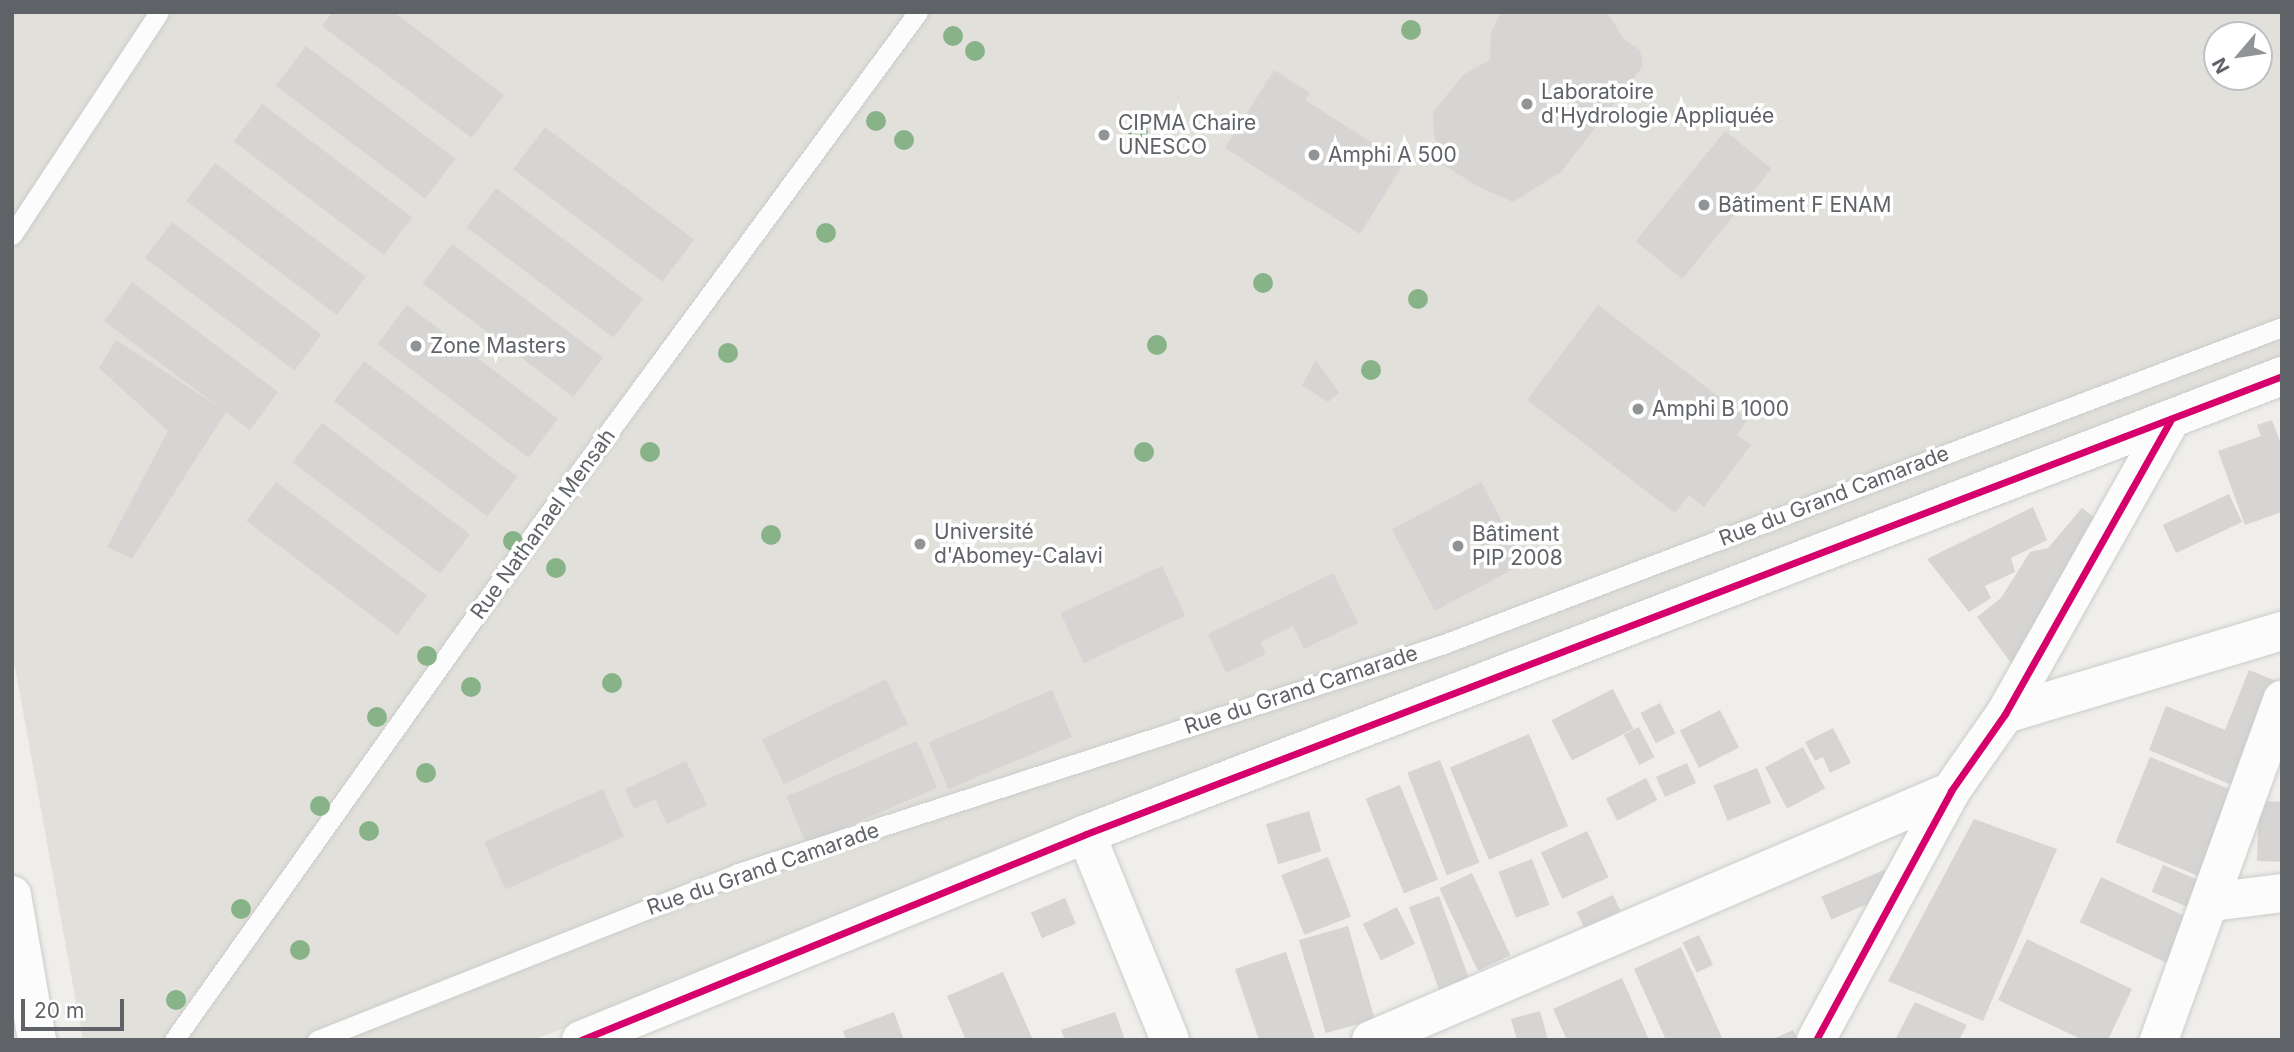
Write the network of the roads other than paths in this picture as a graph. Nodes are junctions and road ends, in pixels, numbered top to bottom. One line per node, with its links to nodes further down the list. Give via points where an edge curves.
1 (159, 12): 3 (lane)
2 (918, 12): 16 (lane, Rue Nathanael Mensah, via 538,528)
3 (12, 235)
4 (2282, 327): 17 (lane, Rue du Grand Camarade, via 1441,645 738,873)
5 (2282, 376): 6 (street)
6 (2170, 421): 9 (street); 11 (street)
7 (2282, 631): 9 (street)
8 (2282, 700): 14 (street)
9 (2005, 714): 10 (street)
10 (1951, 791): 20 (street); 21 (street)
11 (1086, 834): 18 (street); 19 (street)
12 (2282, 893): 14 (street)
13 (12, 895): 15 (street)
14 (2211, 902): 22 (street)
15 (37, 1040)
16 (174, 1040)
17 (317, 1040)
18 (581, 1040)
19 (1170, 1040)
20 (1371, 1040)
21 (1816, 1040)
22 (2159, 1040)

